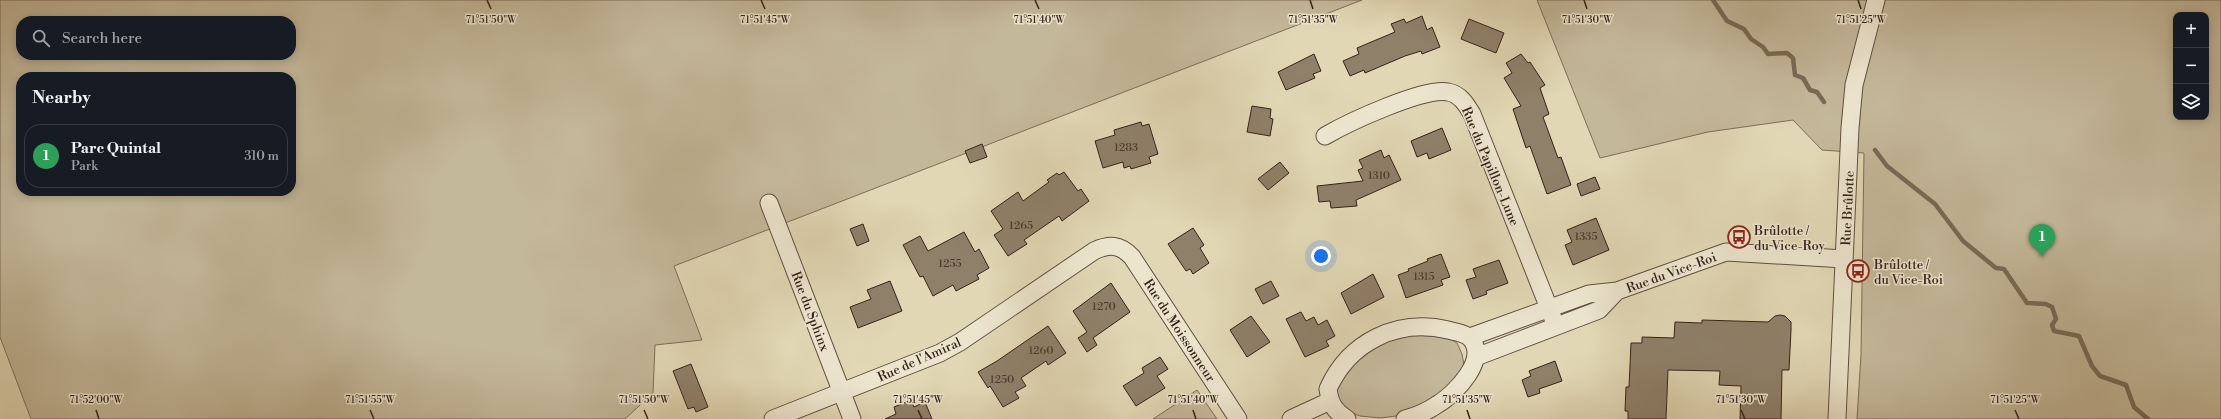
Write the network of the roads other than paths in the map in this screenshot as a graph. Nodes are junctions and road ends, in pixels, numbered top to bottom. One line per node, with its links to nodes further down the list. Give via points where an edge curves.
1 (1876, 0): 5 (street, Rue Brûlotte, via 1854,85)
2 (1324, 136): 7 (street, Rue du Papillon-Lune, via 1362,117 1435,91 1458,96 1472,114)
3 (769, 203): 11 (street, Rue du Sphinx)
4 (1116, 246): 11 (street, Rue de l'Amiral, via 1106,246 1094,251 940,353); 15 (street, Rue du Moissonneur, via 1125,249 1132,257)
5 (1844, 259): 6 (street, Rue du Vice-Roi, via 1726,252); 19 (street, Rue Brûlotte)
6 (1617, 291): 7 (street, Rue du Vice-Roi, via 1589,294); 8 (street, Rue du Vice-Roi, via 1599,310)
7 (1549, 309): 8 (street, Rue du Papillon-Lune); 9 (street, Rue du Vice-Roi)
8 (1556, 326): 10 (street, Rue du Vice-Roi)
9 (1470, 337): 10 (street, via 1475,346); 12 (street, via 1440,328 1418,327 1378,337 1348,356 1328,389)
10 (1476, 357): 18 (street, via 1468,374 1454,392 1439,404 1417,416)
11 (842, 392): 13 (street, Rue de l'Amiral); 14 (street, Rue du Sphinx)
12 (1330, 401): 16 (street); 17 (street, via 1336,412)
13 (773, 419)
14 (852, 419)
15 (1238, 419)
16 (1291, 419)
17 (1347, 419)
18 (1405, 419)
19 (1837, 419)

